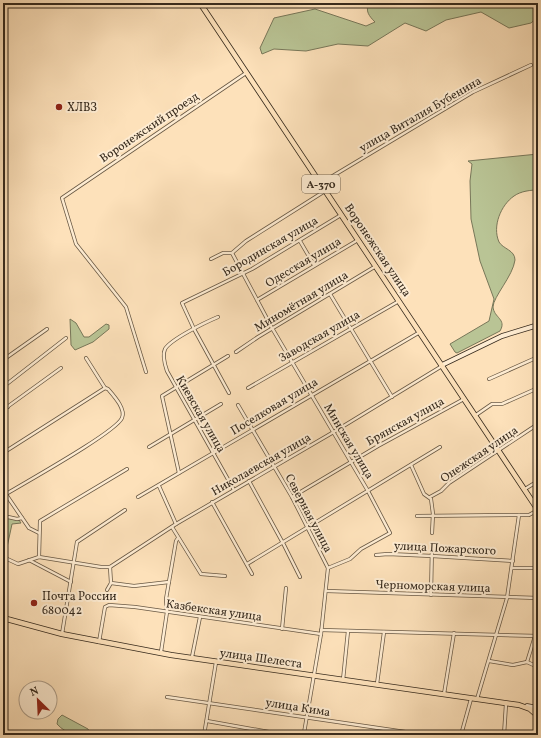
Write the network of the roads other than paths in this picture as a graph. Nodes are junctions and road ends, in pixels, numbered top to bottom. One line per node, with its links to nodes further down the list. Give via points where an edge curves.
1 (200, 3): 3 (main road, Воронежская улица / А-370)
2 (531, 65): 4 (street, улица Виталия Бубенина, via 473,92)
3 (247, 73): 4 (main road, Воронежская улица / А-370); 35 (street, Воронежский проезд, via 62,198 76,244 125,305)
4 (321, 184): 5 (main road, Воронежская улица / А-370)
5 (326, 190): 6 (main road, Воронежская улица / А-370); 9 (street, via 246,241)
6 (342, 215): 7 (main road, Воронежская улица / А-370); 8 (street, Бородинская улица)
7 (358, 239): 11 (street, Одесская улица); 12 (main road, Воронежская улица / А-370)
8 (300, 241): 11 (street); 13 (street, Бородинская улица)
9 (232, 253): 10 (street, via 223,253); 13 (street, Минская улица)
10 (211, 259)
11 (314, 265): 15 (street, Одесская улица)
12 (376, 266): 14 (street, Миномётная улица); 16 (main road, Воронежская улица / А-370)
13 (242, 274): 15 (street, Минская улица); 22 (street, Бородинская улица, via 183,302)
14 (330, 294): 19 (street, Миномётная улица); 20 (street)
15 (257, 300): 19 (street, Минская улица)
16 (400, 300): 20 (street, Заводская улица); 23 (main road, Воронежская улица / А-370)
17 (218, 317): 22 (street)
18 (538, 325): 33 (main road, via 502,336)
19 (272, 328): 25 (street, Миномётная улица); 31 (street, Минская улица)
20 (351, 328): 30 (street); 31 (street, Заводская улица)
21 (47, 329): 29 (street)
22 (194, 329): 32 (street); 39 (street, Киевская улица, via 164,351 165,365)
23 (420, 332): 30 (street, Поселковая улица); 33 (main road, Воронежская улица / А-370)
24 (66, 338): 37 (street)
25 (236, 352)
26 (228, 356): 32 (street)
27 (538, 357): 36 (street)
28 (86, 358): 38 (street)
29 (3, 360)
30 (370, 360): 43 (street, Поселковая улица); 44 (street)
31 (292, 362): 40 (street, Заводская улица); 43 (street, Минская улица)
32 (213, 365): 39 (street); 42 (street)
33 (442, 365): 44 (street, Николаевская улица); 45 (main road, Воронежская улица / А-370)
34 (61, 368): 49 (street)
35 (146, 372)
36 (489, 379)
37 (3, 387)
38 (105, 388): 60 (street); 74 (street, via 116,398 122,412 122,418 116,425)
39 (176, 388): 52 (street, Киевская улица); 56 (street, via 162,396)
40 (248, 388)
41 (538, 388): 51 (street, via 502,404 492,404)
42 (229, 393)
43 (312, 395): 54 (street, Поселковая улица); 55 (street, Минская улица)
44 (392, 397): 55 (street, Николаевская улица)
45 (464, 398): 51 (main road, Воронежская улица / А-370); 62 (street, Брянская улица)
46 (3, 400): 49 (street)
47 (222, 404): 52 (street)
48 (238, 405): 54 (street, Северная улица)
49 (8, 407): 50 (street)
50 (3, 410)
51 (476, 415): 59 (main road, Воронежская улица / А-370)
52 (195, 420): 56 (street); 61 (street, Киевская улица)
53 (538, 424): 59 (street, Онежская улица)
54 (253, 430): 61 (street, Поселковая улица); 64 (street, Северная улица)
55 (332, 432): 62 (street, Минская улица); 64 (street, Николаевская улица)
56 (172, 434): 57 (street); 66 (street)
57 (149, 447)
58 (440, 448): 63 (street)
59 (500, 451): 72 (main road, Воронежская улица / А-370); 77 (street, Онежская улица)
60 (3, 453)
61 (213, 453): 66 (street, Поселковая улица); 71 (street, Киевская улица)
62 (351, 462): 73 (street, Минская улица); 76 (street, Брянская улица)
63 (410, 465): 73 (street); 77 (street, via 424,494)
64 (275, 467): 68 (street, Николаевская улица); 76 (street, Северная улица)
65 (127, 469): 88 (street, via 44,518 39,523)
66 (179, 473): 69 (street, Поселковая улица)
67 (538, 480): 72 (street)
68 (249, 481): 71 (street, Николаевская улица); 92 (street)
69 (159, 486): 75 (street, Поселковая улица); 85 (street)
70 (3, 490): 74 (street)
71 (234, 490): 78 (street, Николаевская улица)
72 (525, 490): 80 (main road, Воронежская улица / А-370)
73 (368, 491): 87 (street); 103 (street, Минская улица, via 386,523 389,534 364,547 350,559)
74 (4, 495): 84 (street)
75 (138, 497)
76 (292, 497): 87 (street, Северная улица)
77 (430, 497): 83 (street)
78 (212, 502): 85 (street, Николаевская улица); 101 (street)
79 (125, 510): 100 (street, via 77,542)
80 (538, 510): 81 (street, via 531,514)
81 (519, 515): 83 (street); 99 (street)
82 (417, 516): 83 (street)
83 (433, 516): 89 (street)
84 (22, 518): 88 (street, via 29,528); 91 (street, via 5,519 6,534)
85 (176, 524): 86 (street, Николаевская улица)
86 (172, 527): 90 (street); 102 (street, Николаевская улица)
87 (308, 527): 92 (street); 103 (street, Северная улица)
88 (39, 533): 97 (street)
89 (432, 533)
90 (178, 538): 107 (street, via 201,574); 110 (street)
91 (3, 542)
92 (283, 542): 101 (street); 108 (street)
93 (432, 545): 95 (street)
94 (376, 556): 95 (street, улица Пожарского)
95 (432, 556): 99 (street, улица Пожарского); 115 (street)
96 (3, 557): 98 (street, via 18,564)
97 (39, 557): 98 (street); 100 (street)
98 (29, 560): 109 (street)
99 (513, 562): 104 (street)
100 (73, 564): 102 (street); 109 (street)
101 (247, 564): 106 (street)
102 (110, 566): 111 (street)
103 (328, 568): 114 (street, Северная улица)
104 (512, 568): 105 (street); 116 (street)
105 (538, 568)
106 (252, 574)
107 (225, 576)
108 (300, 578)
109 (71, 582): 126 (street)
110 (169, 582): 111 (street, via 134,586); 118 (street)
111 (111, 583): 113 (street)
112 (286, 588): 121 (street)
113 (107, 590)
114 (327, 591): 115 (street, Черноморская улица); 123 (street, Северная улица)
115 (432, 595): 116 (street, Черноморская улица)
116 (507, 598): 117 (street, Черноморская улица); 127 (street)
117 (538, 598)
118 (167, 612): 119 (street, Казбекская улица); 129 (street, Казбекская улица, via 112,605 105,608); 130 (street)
119 (200, 617): 121 (street, Казбекская улица); 131 (street)
120 (3, 618): 126 (main road, улица Шелеста)
121 (282, 629): 123 (street, Казбекская улица)
122 (348, 631): 123 (street, Казбекская улица); 124 (street, Казбекская улица); 137 (street)
123 (321, 632): 136 (street, Северная улица)
124 (384, 632): 125 (street, Казбекская улица); 138 (street)
125 (454, 633): 127 (street, Казбекская улица); 139 (street)
126 (62, 634): 129 (main road, улица Шелеста)
127 (497, 635): 128 (street, Казбекская улица); 133 (street)
128 (536, 636): 134 (street, Казбекская улица)
129 (99, 642): 130 (main road, улица Шелеста)
130 (160, 653): 131 (main road, улица Шелеста)
131 (192, 658): 132 (main road, улица Шелеста)
132 (216, 662): 136 (main road, улица Шелеста); 143 (street)
133 (489, 662): 134 (street, via 513,665); 142 (street)
134 (527, 662): 135 (street)
135 (538, 667)
136 (314, 676): 137 (main road, улица Шелеста); 148 (street, Северная улица)
137 (343, 680): 138 (main road, улица Шелеста)
138 (377, 684): 139 (main road, улица Шелеста)
139 (444, 695): 141 (main road, улица Шелеста)
140 (167, 697): 143 (street, улица Кима)
141 (471, 699): 142 (main road, улица Шелеста); 154 (street)
142 (477, 699): 144 (main road, улица Шелеста)
143 (210, 702): 148 (street, улица Кима); 149 (street)
144 (506, 703): 145 (main road, улица Шелеста); 155 (street)
145 (519, 705): 146 (main road, улица Шелеста); 147 (main road, улица Шелеста, via 530,709)
146 (538, 708)
147 (538, 716)
148 (307, 718): 150 (street, Северная улица); 153 (street, улица Кима)
149 (207, 721): 151 (street); 152 (street)
150 (304, 732)
151 (280, 734)
152 (204, 735)
153 (426, 735)
154 (461, 735)
155 (504, 735)

